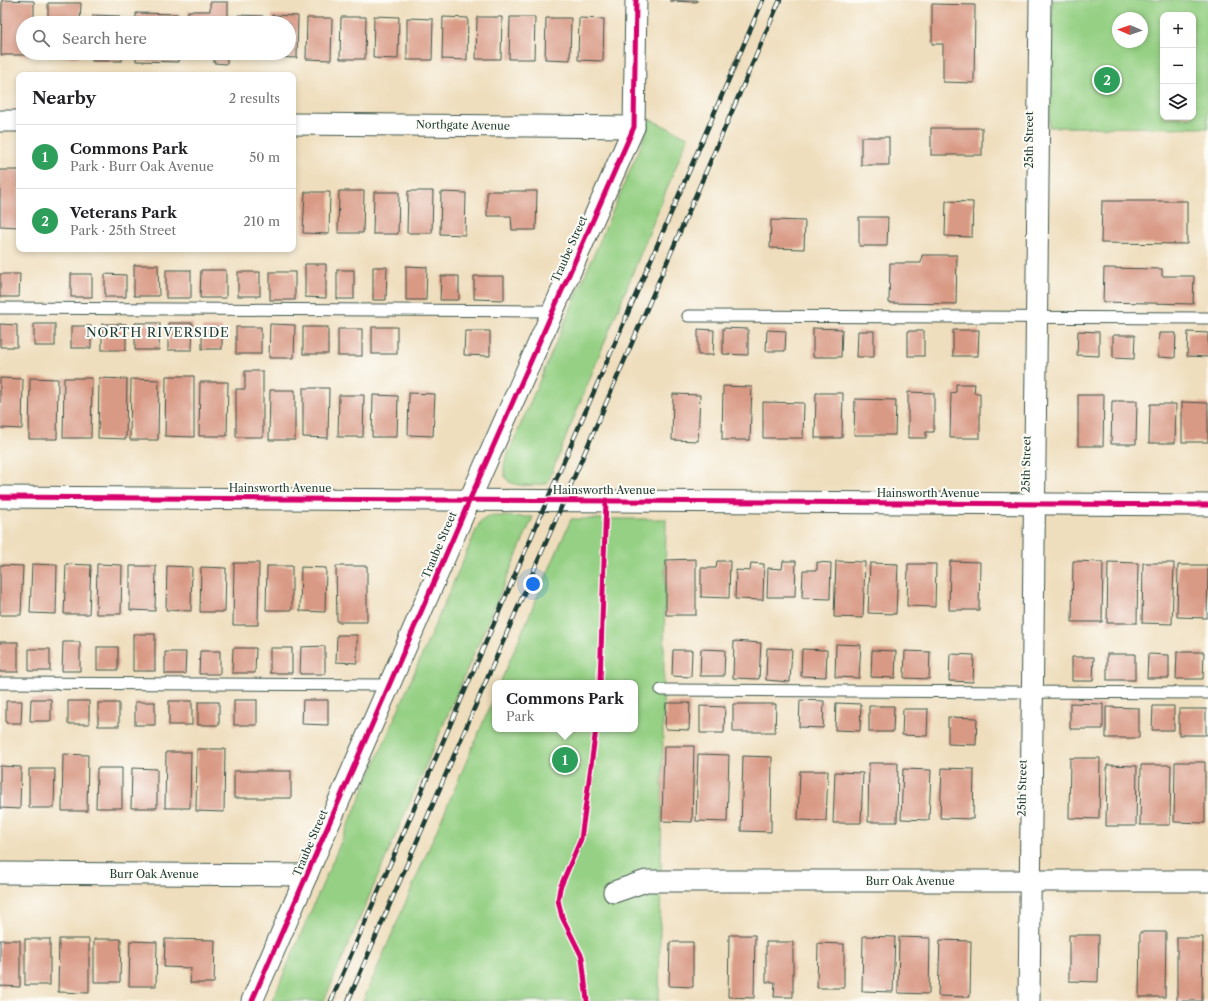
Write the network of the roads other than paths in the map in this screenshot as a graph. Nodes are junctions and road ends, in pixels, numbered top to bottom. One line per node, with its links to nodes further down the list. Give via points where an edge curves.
1 (636, 0): 6 (street, Traube Street)
2 (1040, 0): 10 (street, 25th Street)
3 (0, 121): 4 (street)
4 (16, 121)
5 (296, 124): 6 (street, Northgate Avenue)
6 (634, 127): 8 (street, Traube Street)
7 (0, 308): 8 (lane)
8 (553, 311): 13 (street, Traube Street)
9 (688, 316): 10 (lane)
10 (1037, 317): 11 (lane); 14 (street, 25th Street)
11 (1208, 318)
12 (0, 497): 13 (street, Hainsworth Avenue)
13 (470, 499): 14 (street, Hainsworth Avenue); 17 (street, Traube Street)
14 (1035, 503): 15 (street, Hainsworth Avenue); 19 (street, 25th Street)
15 (1208, 505)
16 (0, 683): 17 (lane)
17 (389, 686): 22 (street, Traube Street)
18 (661, 690): 19 (lane)
19 (1033, 691): 20 (lane); 23 (street, 25th Street)
20 (1208, 693)
21 (0, 873): 22 (street, Burr Oak Avenue)
22 (308, 875): 26 (street, Traube Street)
23 (1030, 880): 24 (street, Burr Oak Avenue); 25 (street, Burr Oak Avenue, via 646,881); 27 (street, 25th Street)
24 (1208, 881)
25 (614, 892)
26 (252, 1001)
27 (1029, 1001)

